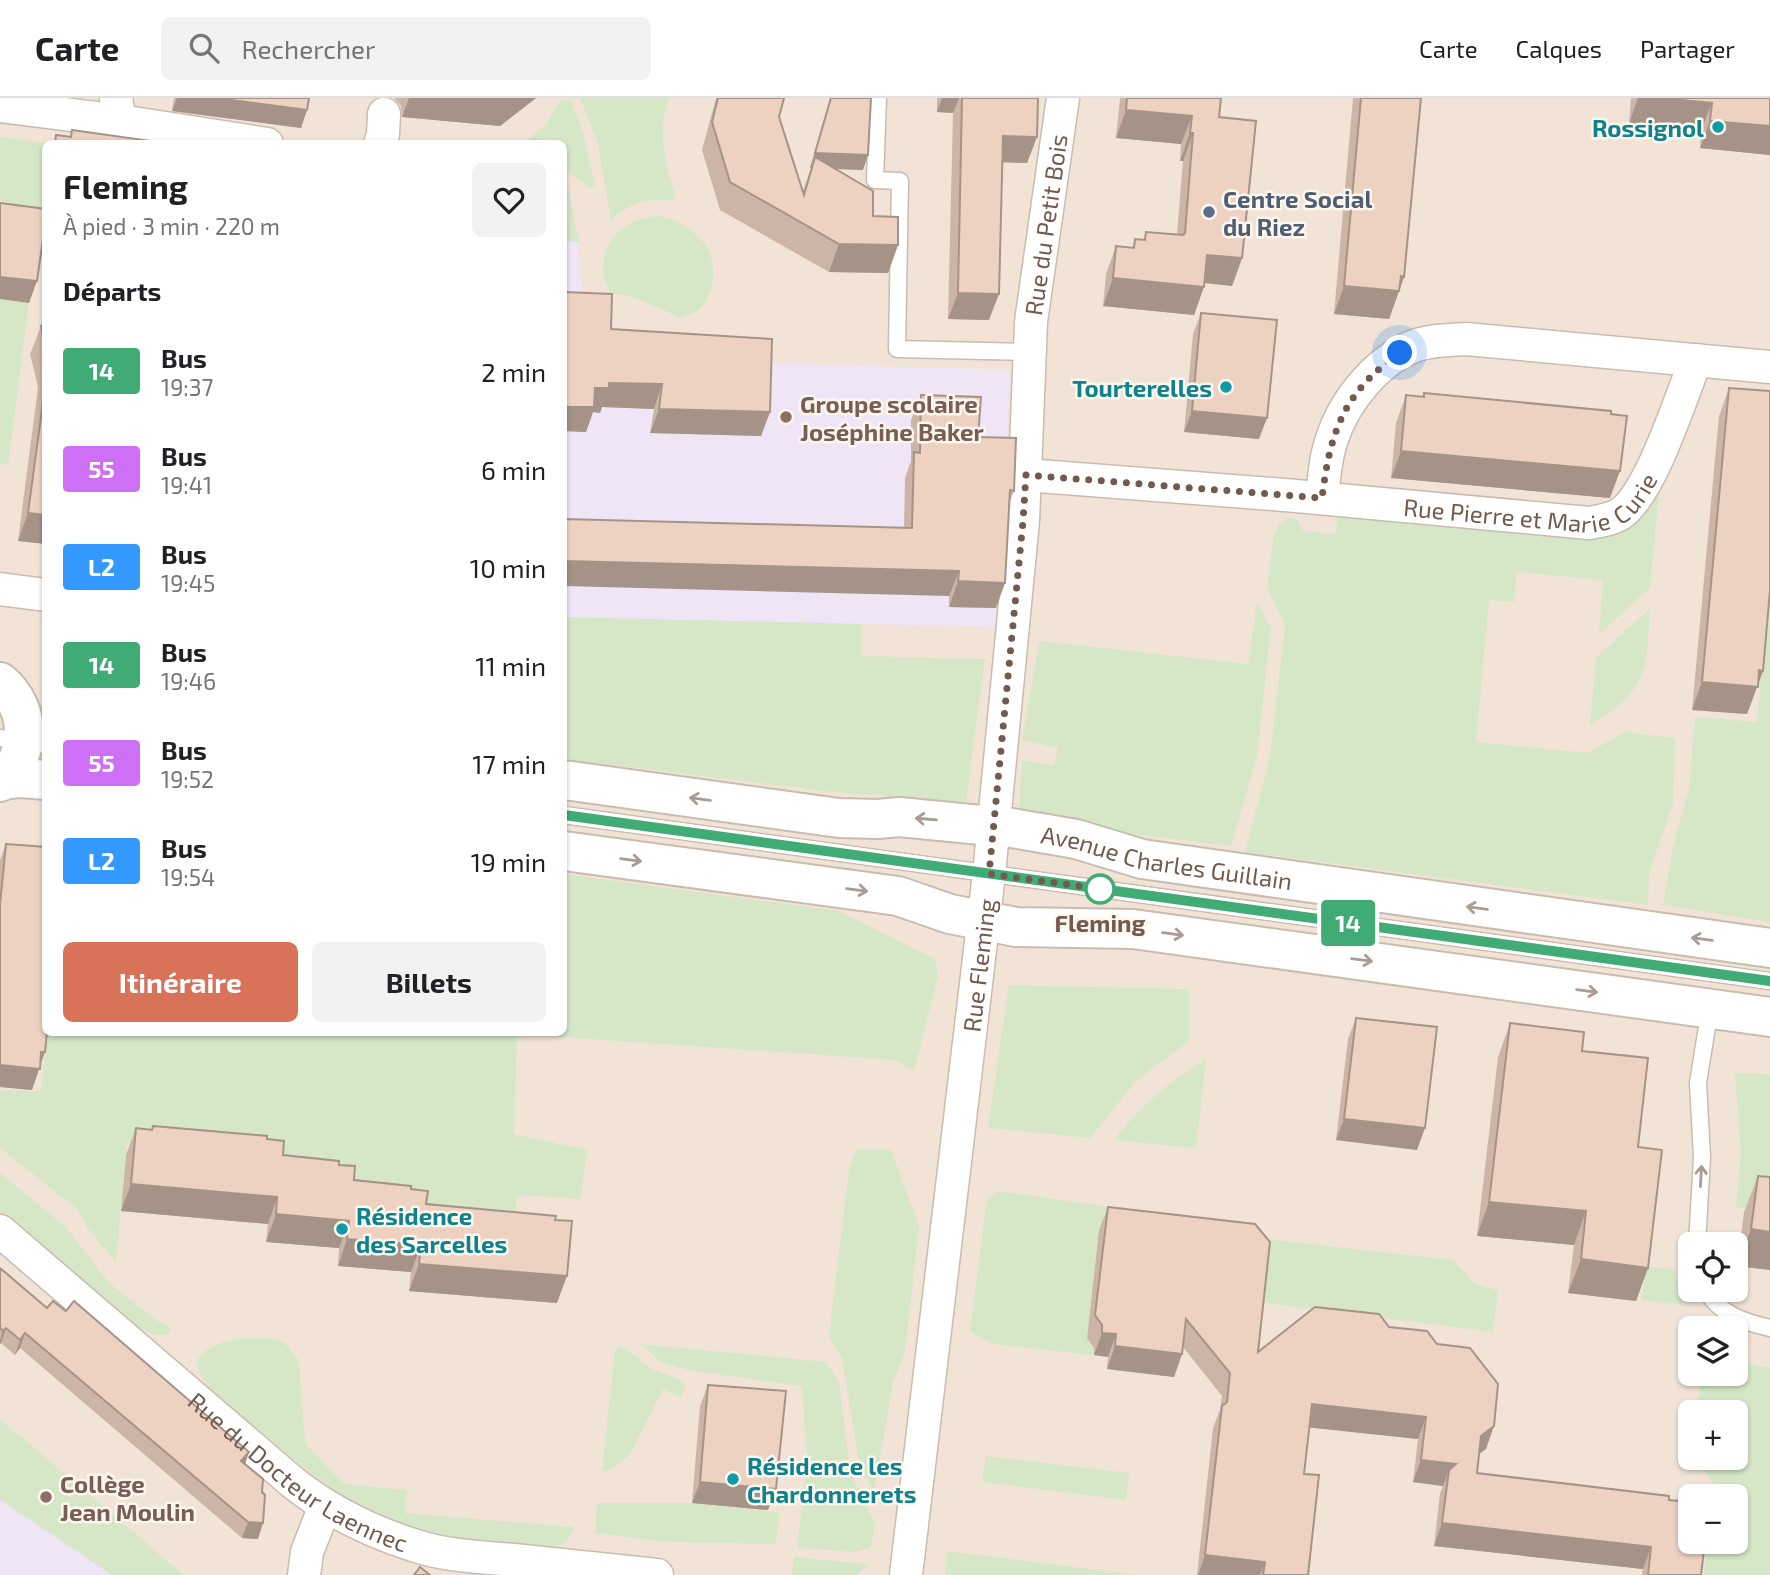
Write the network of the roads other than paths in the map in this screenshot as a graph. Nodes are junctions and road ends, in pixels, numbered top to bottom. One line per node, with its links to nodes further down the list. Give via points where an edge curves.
1 (878, 98): 6 (lane, via 875,180 900,181 897,349)
2 (1063, 98): 6 (street, Rue du Petit Bois)
3 (0, 106): 4 (street)
4 (118, 110): 5 (street)
5 (249, 140)
6 (1030, 352): 9 (street, Rue Fleming)
7 (1696, 360): 8 (street); 10 (street, via 1466,339 1417,345 1378,370 1347,408 1332,438); 10 (street, Rue Pierre et Marie Curie, via 1638,496 1607,521)
8 (1770, 367)
9 (1026, 475): 10 (street, Rue Pierre et Marie Curie); 19 (street, Rue Fleming)
10 (1322, 498)
11 (0, 589): 12 (street)
12 (42, 594)
13 (20, 695): 14 (street)
14 (23, 742): 17 (street, via 17,763)
15 (42, 780): 17 (street)
16 (567, 780): 19 (street, Avenue Charles Guillain, one-way to 16, via 899,817 839,818)
17 (2, 781)
18 (567, 815): 21 (lane)
19 (994, 826): 21 (street, Rue Fleming); 23 (street, Avenue Charles Guillain, one-way to 19, via 1155,861 1066,837)
20 (567, 850): 22 (street, one-way to 22, via 898,896)
21 (989, 874): 22 (street, Rue Fleming); 24 (lane)
22 (984, 922): 25 (street, one-way to 25, via 1045,929 1133,929); 34 (street, Rue Fleming)
23 (1770, 948)
24 (1770, 981)
25 (1710, 1008): 26 (street); 28 (lane, one-way to 25, via 1702,1157 1698,1083)
26 (1770, 1017)
27 (0, 1231): 31 (street, Rue du Docteur Laennec)
28 (1698, 1232)
29 (1715, 1302): 30 (lane, via 1732,1316)
30 (1770, 1328)
31 (325, 1506): 32 (street); 33 (street, Rue du Docteur Laennec, via 414,1546)
32 (304, 1575)
33 (657, 1575)
34 (906, 1575)

